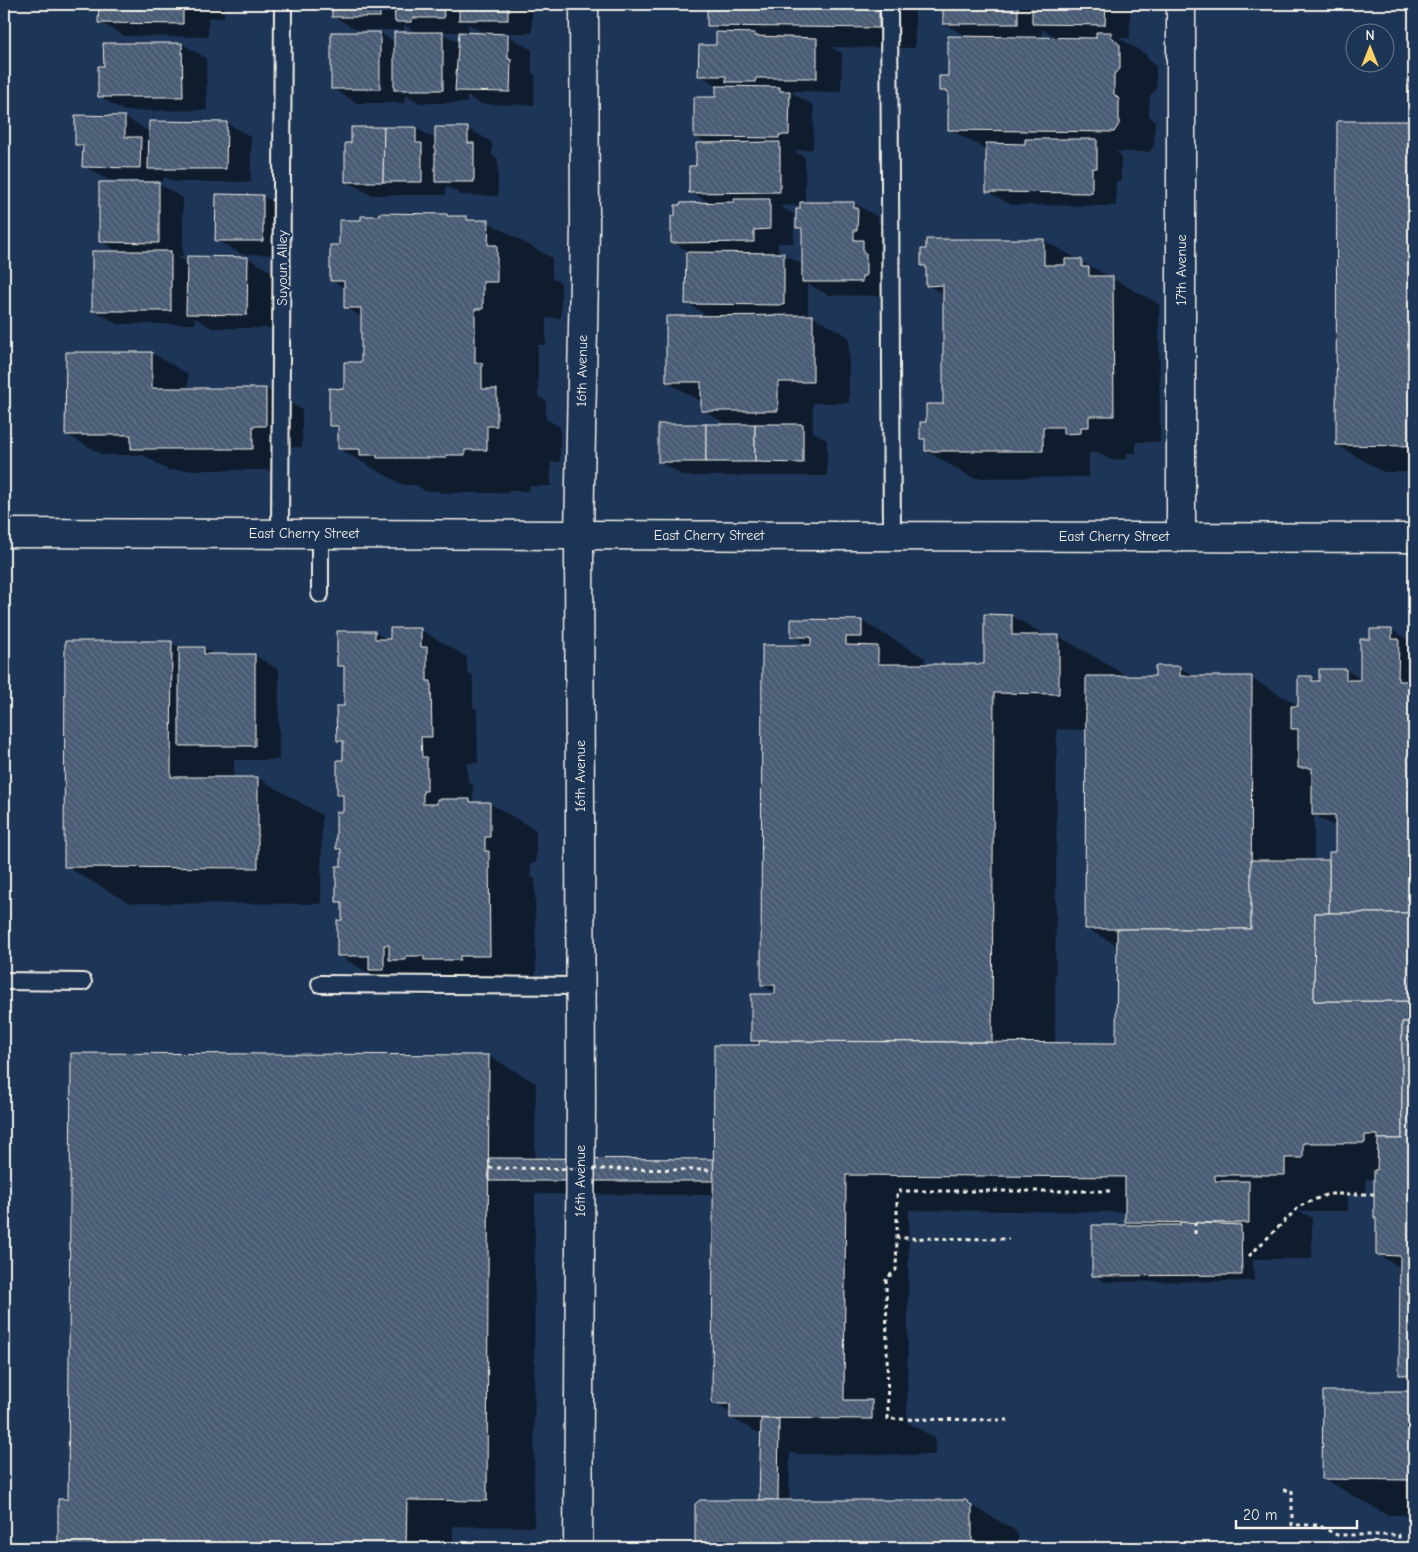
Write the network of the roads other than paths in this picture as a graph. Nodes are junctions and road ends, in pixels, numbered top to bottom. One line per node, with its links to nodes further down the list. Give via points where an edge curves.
1 (283, 4): 6 (lane, Suyoun Alley)
2 (584, 4): 8 (street, 16th Avenue, via 585,226)
3 (889, 4): 9 (lane)
4 (1181, 4): 10 (street, 17th Avenue)
5 (4, 532): 6 (street, East Cherry Street)
6 (280, 533): 7 (street, East Cherry Street)
7 (320, 533): 8 (street, East Cherry Street); 12 (lane)
8 (579, 534): 9 (street, East Cherry Street); 16 (street, 16th Avenue)
9 (892, 536): 10 (street, East Cherry Street)
10 (1181, 537): 11 (street, East Cherry Street)
11 (1414, 538)
12 (320, 594)
13 (4, 981): 14 (lane)
14 (83, 982)
15 (320, 984): 16 (lane)
16 (581, 986): 17 (street, 16th Avenue)
17 (578, 1548)

